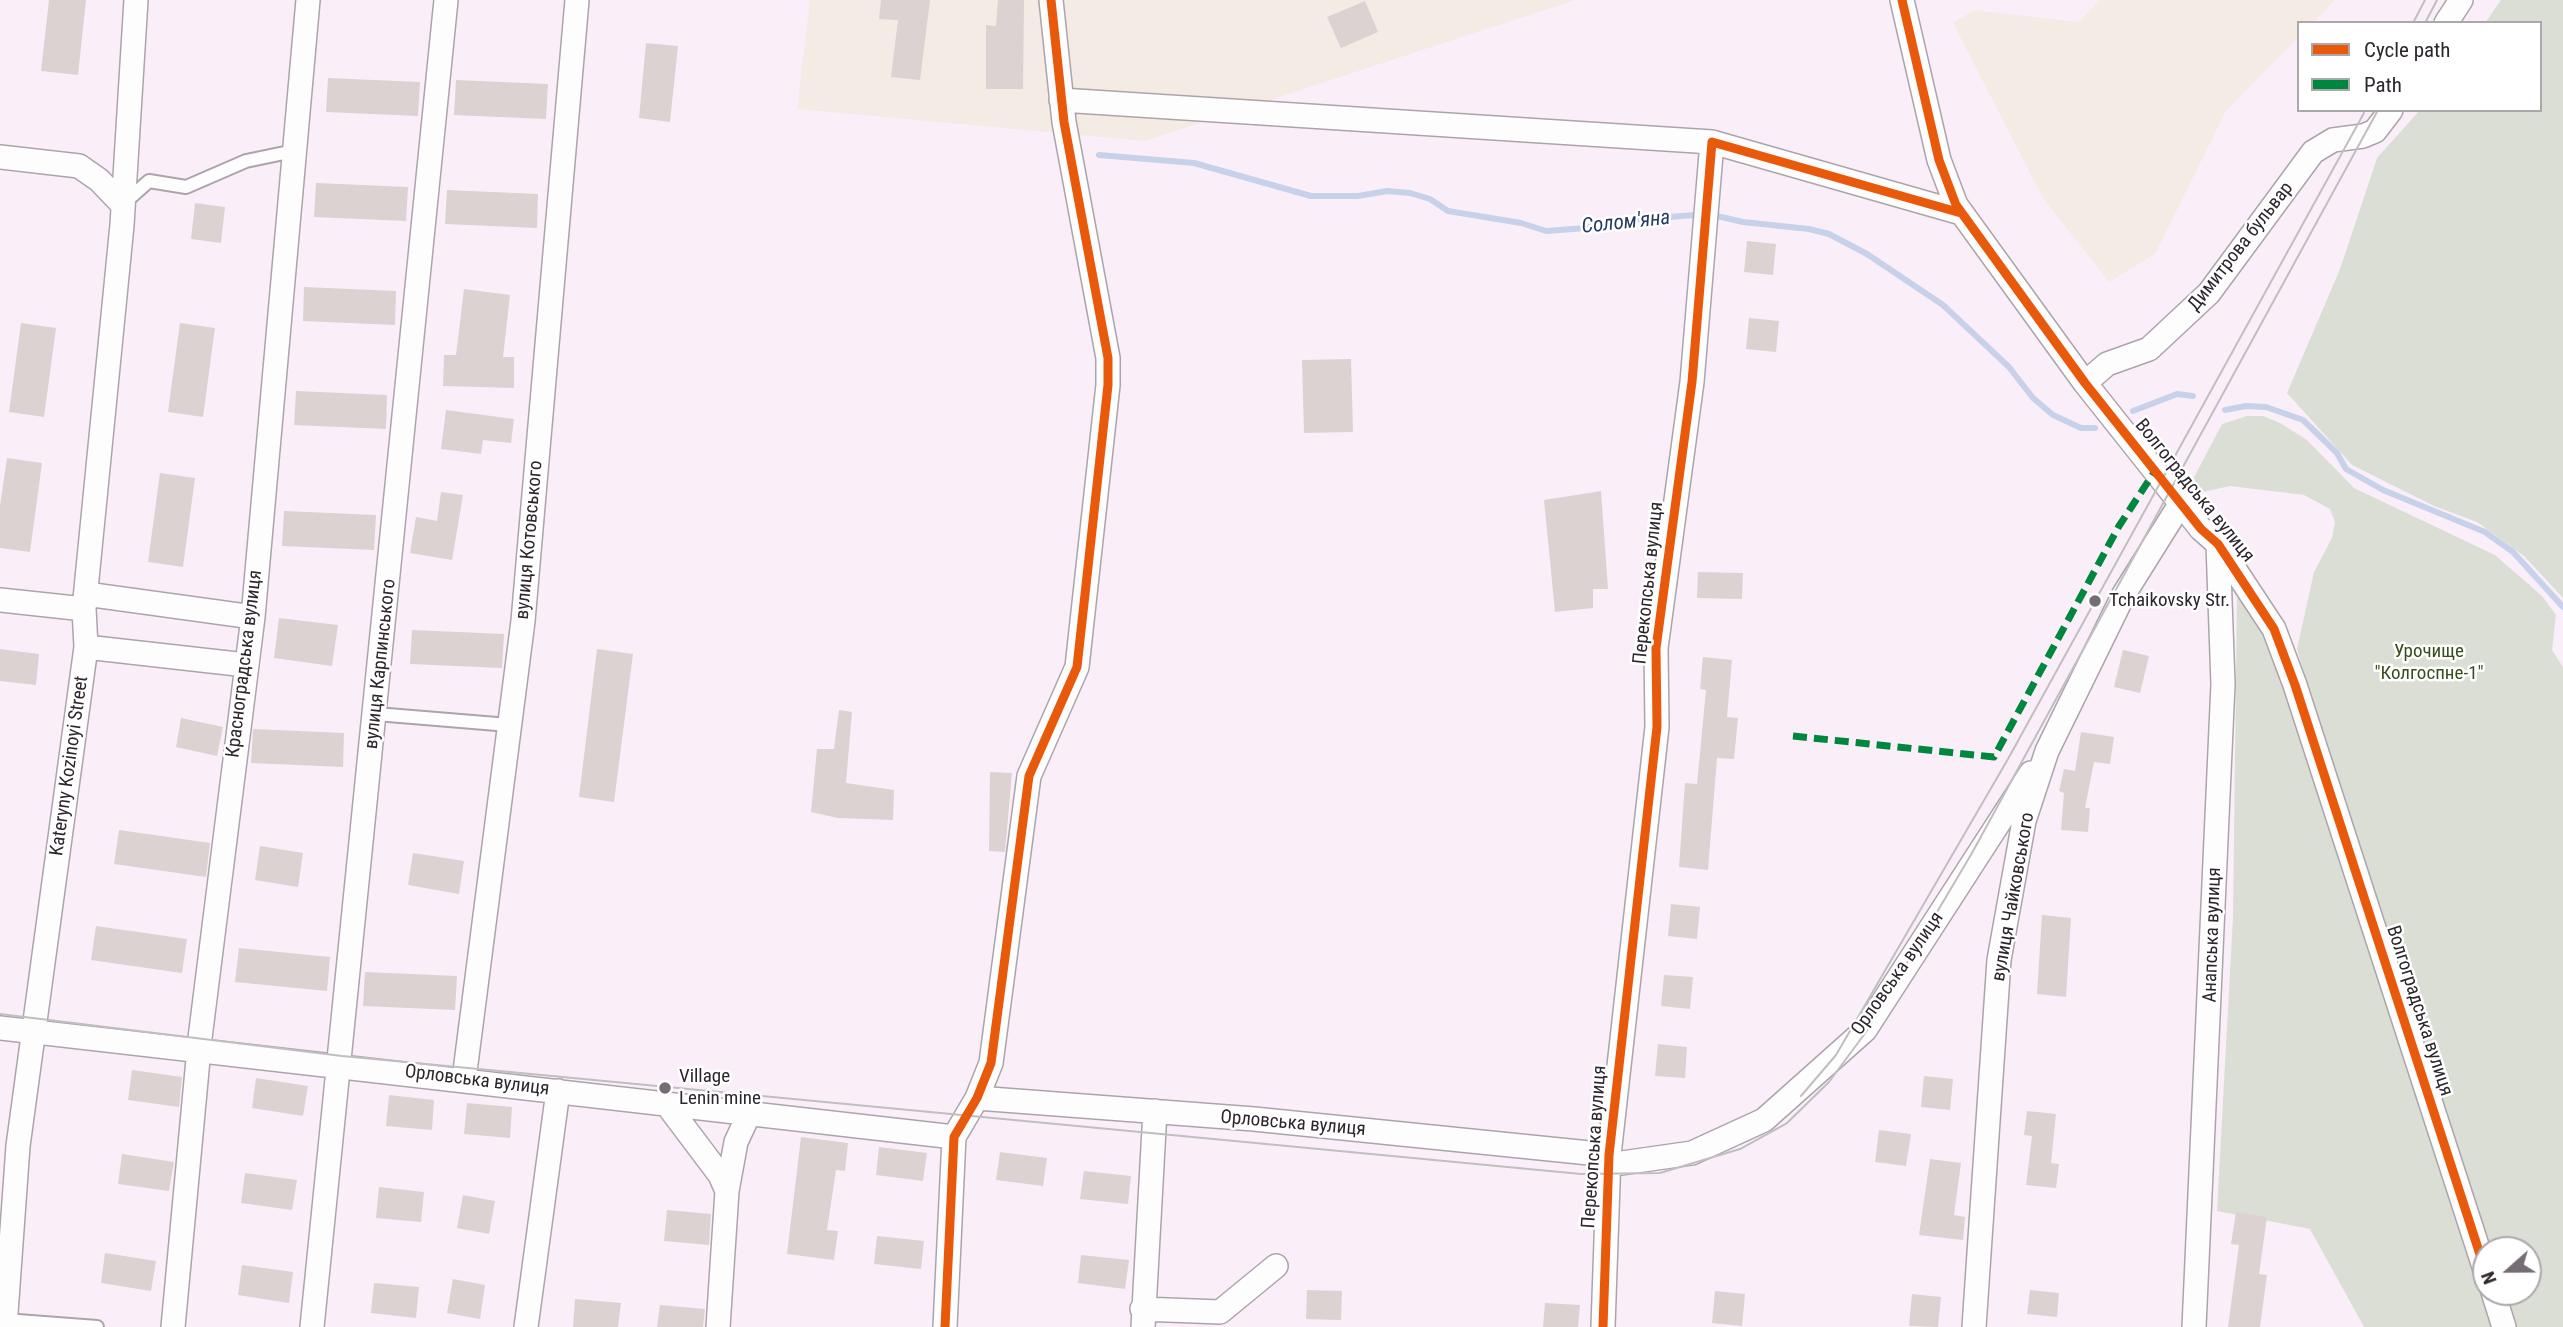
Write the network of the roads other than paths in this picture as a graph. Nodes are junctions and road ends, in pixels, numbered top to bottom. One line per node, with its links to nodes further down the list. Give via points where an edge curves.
1 (136, 0): 14 (street, Kateryny Kozinoyi Street)
2 (308, 0): 12 (street, Красноградська вулиця)
3 (446, 0): 24 (street, вулиця Карпинського)
4 (577, 0): 25 (street, вулиця Котовського, via 523,621)
5 (1051, 0): 9 (street)
6 (1902, 0): 15 (street, Волгоградська вулиця, via 1939,160)
7 (2460, 0): 8 (street)
8 (2447, 21)
9 (1061, 100): 11 (street); 33 (street, via 1108,358 1108,385 1082,641 1077,667 1029,776 991,1063)
10 (2389, 112): 16 (street, Димитрова бульвар, via 2375,131 2333,139 2313,152 2210,293 2149,349 2107,364)
11 (1712, 142): 15 (street); 38 (street, Перекопська вулиця, via 1692,382 1656,648 1657,727)
12 (294, 151): 14 (lane, via 246,162 186,187 149,181); 21 (street, Красноградська вулиця)
13 (0, 157): 14 (street, via 79,166)
14 (122, 204): 20 (street, Kateryny Kozinoyi Street)
15 (1961, 213): 16 (street, Волгоградська вулиця)
16 (2085, 383): 17 (street, Волгоградська вулиця)
17 (2181, 503): 18 (street, Волгоградська вулиця); 26 (street, вулиця Чайковського, via 2124,594)
18 (2218, 544): 40 (street, Волгоградська вулиця, via 2274,629 2295,685); 53 (street, Анапська вулиця, via 2223,684)
19 (0, 600): 20 (street)
20 (85, 601): 21 (street); 22 (street, Kateryny Kozinoyi Street)
21 (253, 617): 23 (street, Красноградська вулиця)
22 (86, 647): 23 (street); 28 (street, Kateryny Kozinoyi Street)
23 (246, 665): 29 (street, Красноградська вулиця)
24 (376, 713): 25 (lane); 30 (street, вулиця Карпинського)
25 (509, 725): 31 (street, вулиця Котовського)
26 (2052, 741): 38 (street, Орловська вулиця, via 1865,1030 1764,1120 1692,1153); 52 (street, вулиця Чайковського, via 2024,821 1999,960)
27 (0, 1028): 28 (street, Орловська вулиця)
28 (33, 1031): 29 (street, Орловська вулиця); 44 (street, Kateryny Kozinoyi Street, via 18,1146)
29 (199, 1051): 30 (street, Орловська вулиця); 46 (street, Красноградська вулиця)
30 (340, 1066): 31 (street, Орловська вулиця); 47 (street, вулиця Карпинського)
31 (464, 1079): 32 (street, Орловська вулиця)
32 (558, 1091): 34 (street, Орловська вулиця); 48 (street)
33 (977, 1098): 35 (street, Орловська вулиця); 37 (street)
34 (668, 1106): 36 (street, Орловська вулиця); 39 (street)
35 (1155, 1111): 38 (street, Орловська вулиця); 43 (street)
36 (749, 1114): 37 (street, Орловська вулиця); 39 (street, via 736,1142)
37 (954, 1137): 50 (street)
38 (1608, 1160): 51 (street, Перекопська вулиця)
39 (727, 1191): 49 (street)
40 (2474, 1236)
41 (1276, 1266): 43 (street, via 1220,1312)
42 (2497, 1306): 54 (street)
43 (1143, 1318)
44 (5, 1323): 45 (lane)
45 (97, 1327)
46 (173, 1327)
47 (312, 1327)
48 (526, 1327)
49 (718, 1327)
50 (945, 1327)
51 (1603, 1327)
52 (1974, 1327)
53 (2194, 1327)
54 (2504, 1327)

